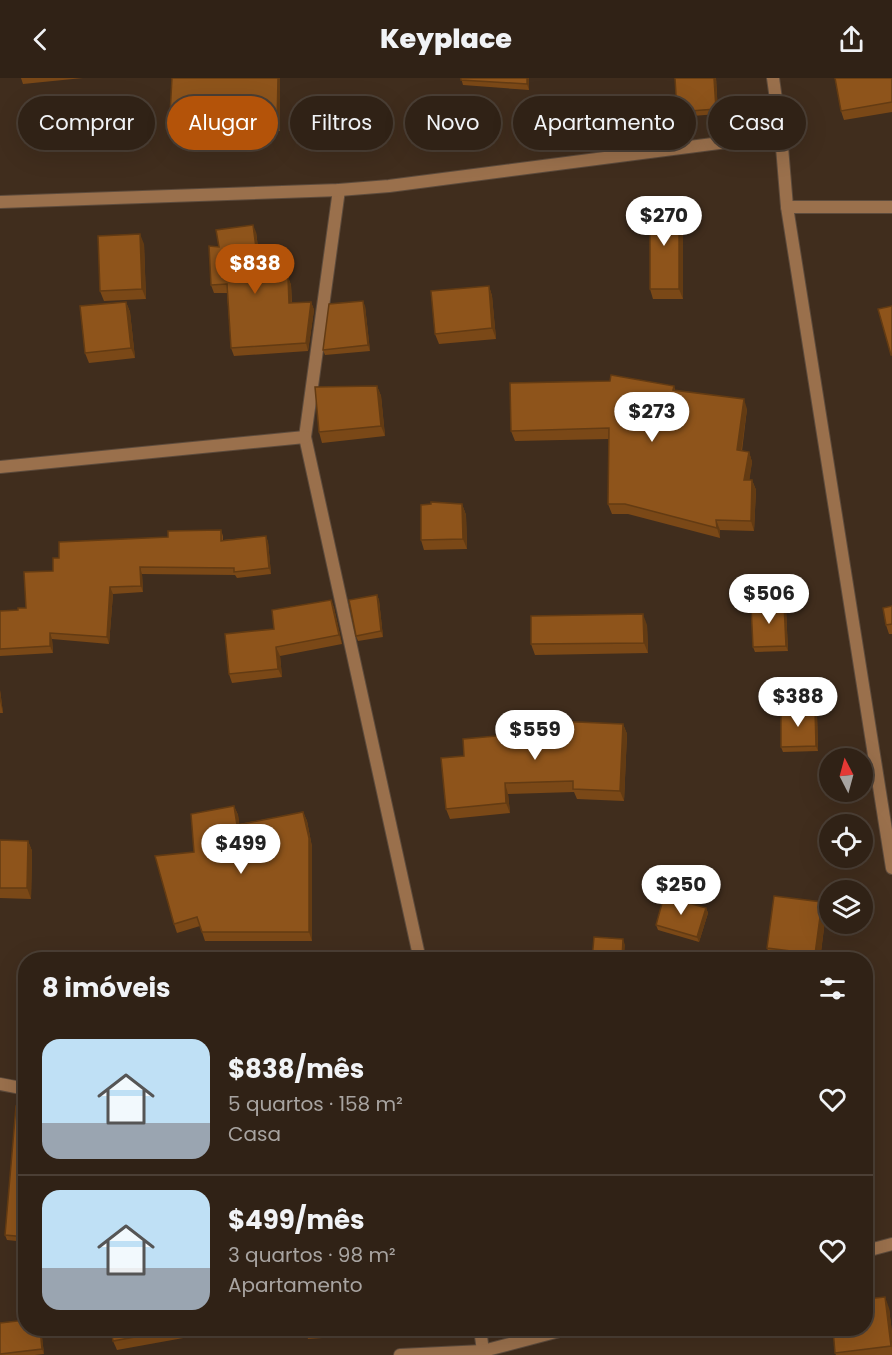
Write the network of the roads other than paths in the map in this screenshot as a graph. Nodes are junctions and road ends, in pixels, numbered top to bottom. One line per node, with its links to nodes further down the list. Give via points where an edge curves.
1 (772, 78): 2 (street)
2 (775, 96)
3 (708, 144): 5 (street)
4 (782, 150): 7 (street)
5 (339, 190): 6 (street); 9 (street)
6 (0, 202)
7 (787, 207): 8 (street); 11 (street)
8 (892, 207)
9 (305, 437): 10 (street); 12 (street)
10 (0, 467)
11 (892, 868)
12 (418, 952)
13 (0, 1084): 14 (street)
14 (18, 1087)
15 (892, 1244): 16 (street)
16 (873, 1249)
17 (481, 1336): 19 (street)
18 (540, 1336): 19 (street)
19 (483, 1351): 20 (street)
20 (400, 1355)

